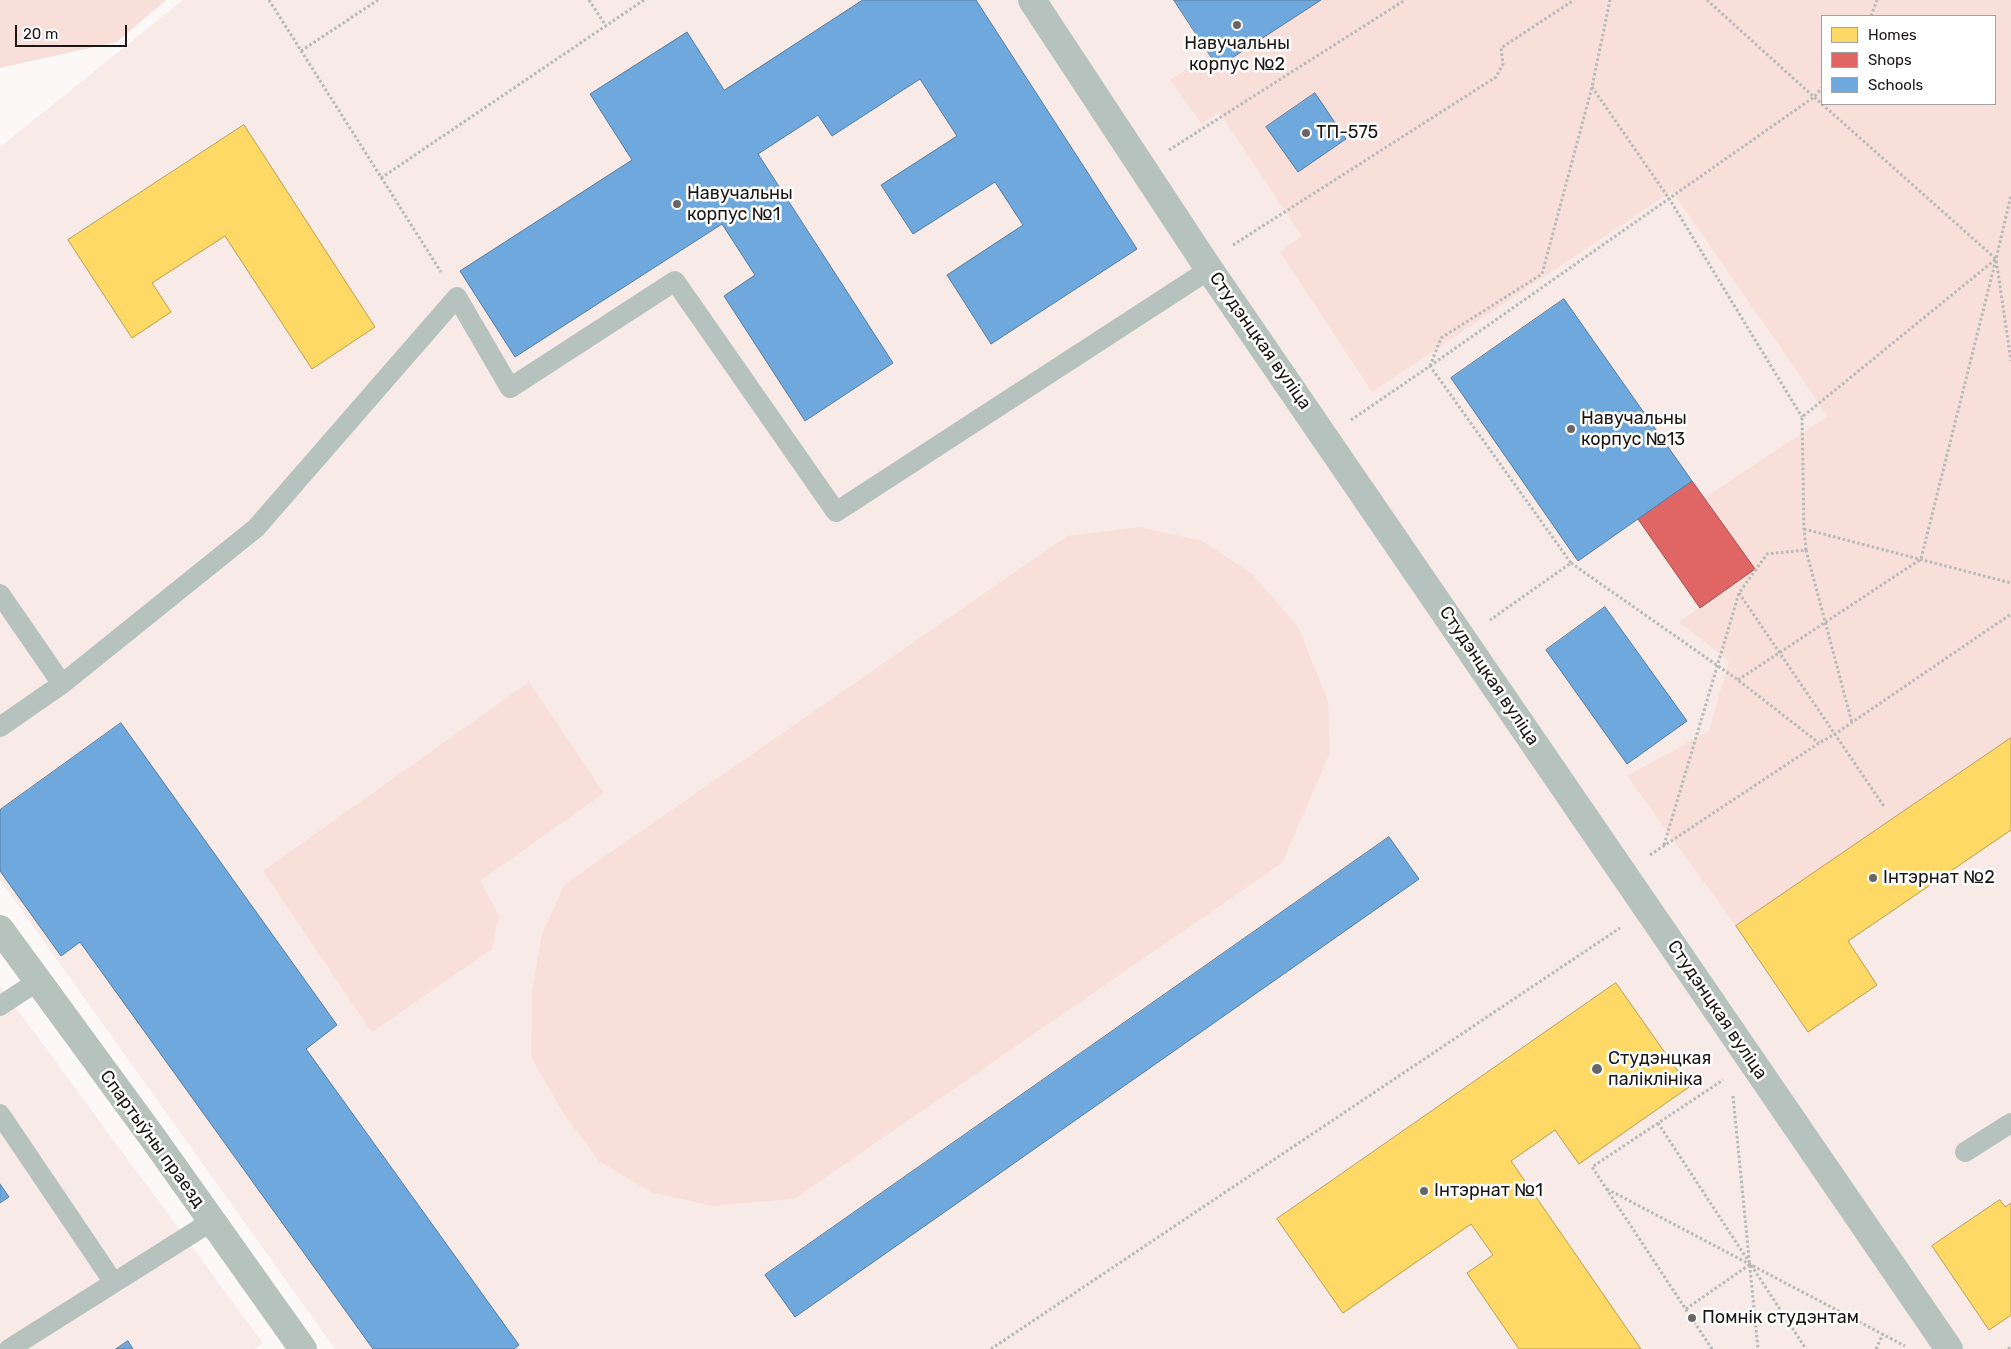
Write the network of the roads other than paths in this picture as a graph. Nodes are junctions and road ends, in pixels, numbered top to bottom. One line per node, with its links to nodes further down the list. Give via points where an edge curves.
1 (1032, 0): 2 (street, Студэнцкая вуліца)
2 (1208, 266): 4 (lane, via 836,512 675,281 510,388 457,297 256,528); 16 (street, Студэнцкая вуліца)
3 (0, 594): 4 (lane)
4 (62, 684): 5 (lane)
5 (0, 727)
6 (0, 929): 7 (street, Спартыўны праезд)
7 (38, 981): 8 (lane); 12 (street, Спартыўны праезд)
8 (0, 1006)
9 (0, 1114): 13 (lane)
10 (2011, 1123): 11 (lane)
11 (1965, 1152)
12 (212, 1221): 13 (lane); 15 (street, Спартыўны праезд)
13 (114, 1283): 14 (lane)
14 (9, 1349)
15 (303, 1349)
16 (1949, 1349)

